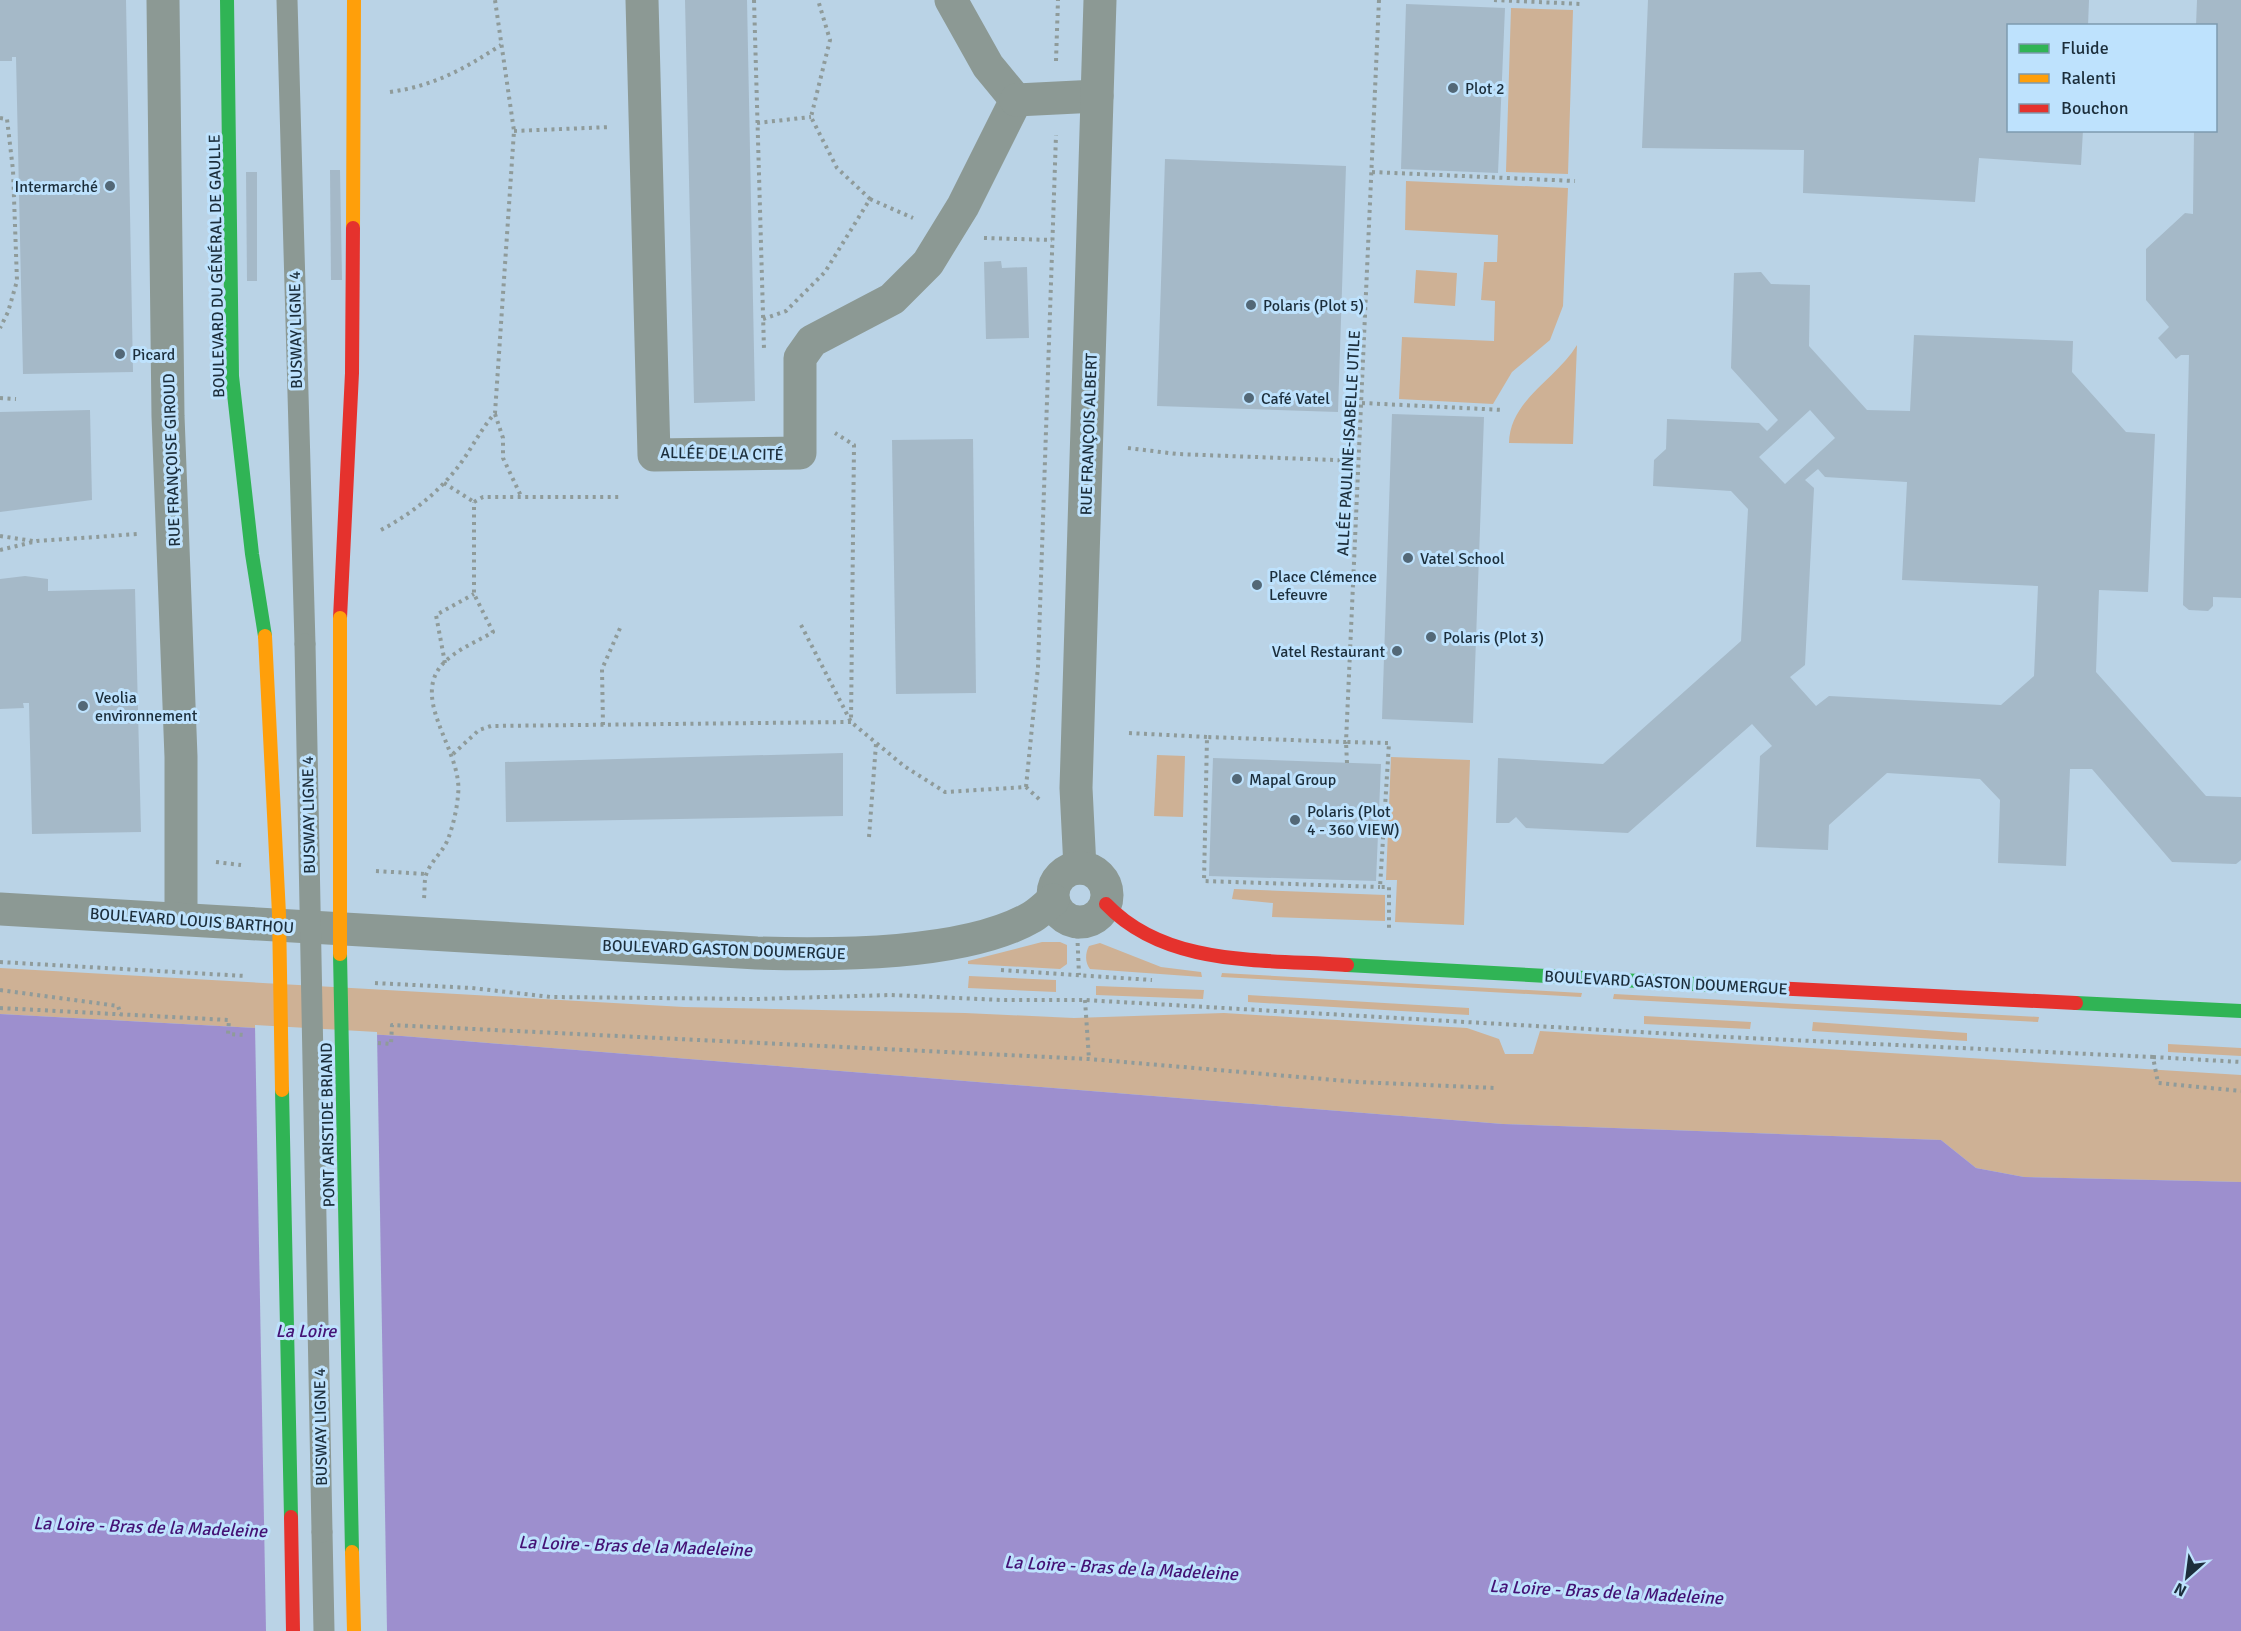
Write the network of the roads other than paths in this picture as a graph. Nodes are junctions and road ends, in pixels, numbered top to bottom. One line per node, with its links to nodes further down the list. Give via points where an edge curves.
1 (163, 0): 14 (street, RUE FRANÇOISE GIROUD, via 168,416 182,757)
2 (227, 0): 17 (main road, BOULEVARD DU GÉNÉRAL DE GAULLE, bridge, via 232,376 265,636 277,870)
3 (287, 0): 18 (lane, BUSWAY LIGNE 4, bridge)
4 (354, 0): 19 (main road, PONT ARISTIDE BRIAND, bridge, via 352,373 340,618 339,869)
5 (642, 0): 9 (street, ALLÉE DE LA CITÉ, via 654,456 800,453 800,358 812,341 892,298 928,263 963,206)
6 (951, 0): 9 (street, via 988,66)
7 (1100, 0): 8 (street, RUE FRANÇOIS ALBERT)
8 (1097, 96): 9 (street); 10 (street, RUE FRANÇOIS ALBERT, via 1076,788)
9 (1016, 100)
10 (1080, 868): 11 (street, via 1062,874); 12 (street, via 1089,869 1102,879)
11 (1053, 900): 12 (street, via 1062,915 1077,922 1094,918); 15 (street, BOULEVARD GASTON DOUMERGUE, via 1033,916 998,932 950,942 838,955)
12 (1106, 904): 16 (main road, BOULEVARD GASTON DOUMERGUE, via 1123,922 1170,947 1214,956)
13 (0, 909): 14 (street, BOULEVARD LOUIS BARTHOU)
14 (181, 920): 15 (street, BOULEVARD LOUIS BARTHOU)
15 (384, 932)
16 (2241, 1011)
17 (293, 1631)
18 (324, 1631)
19 (354, 1631)

